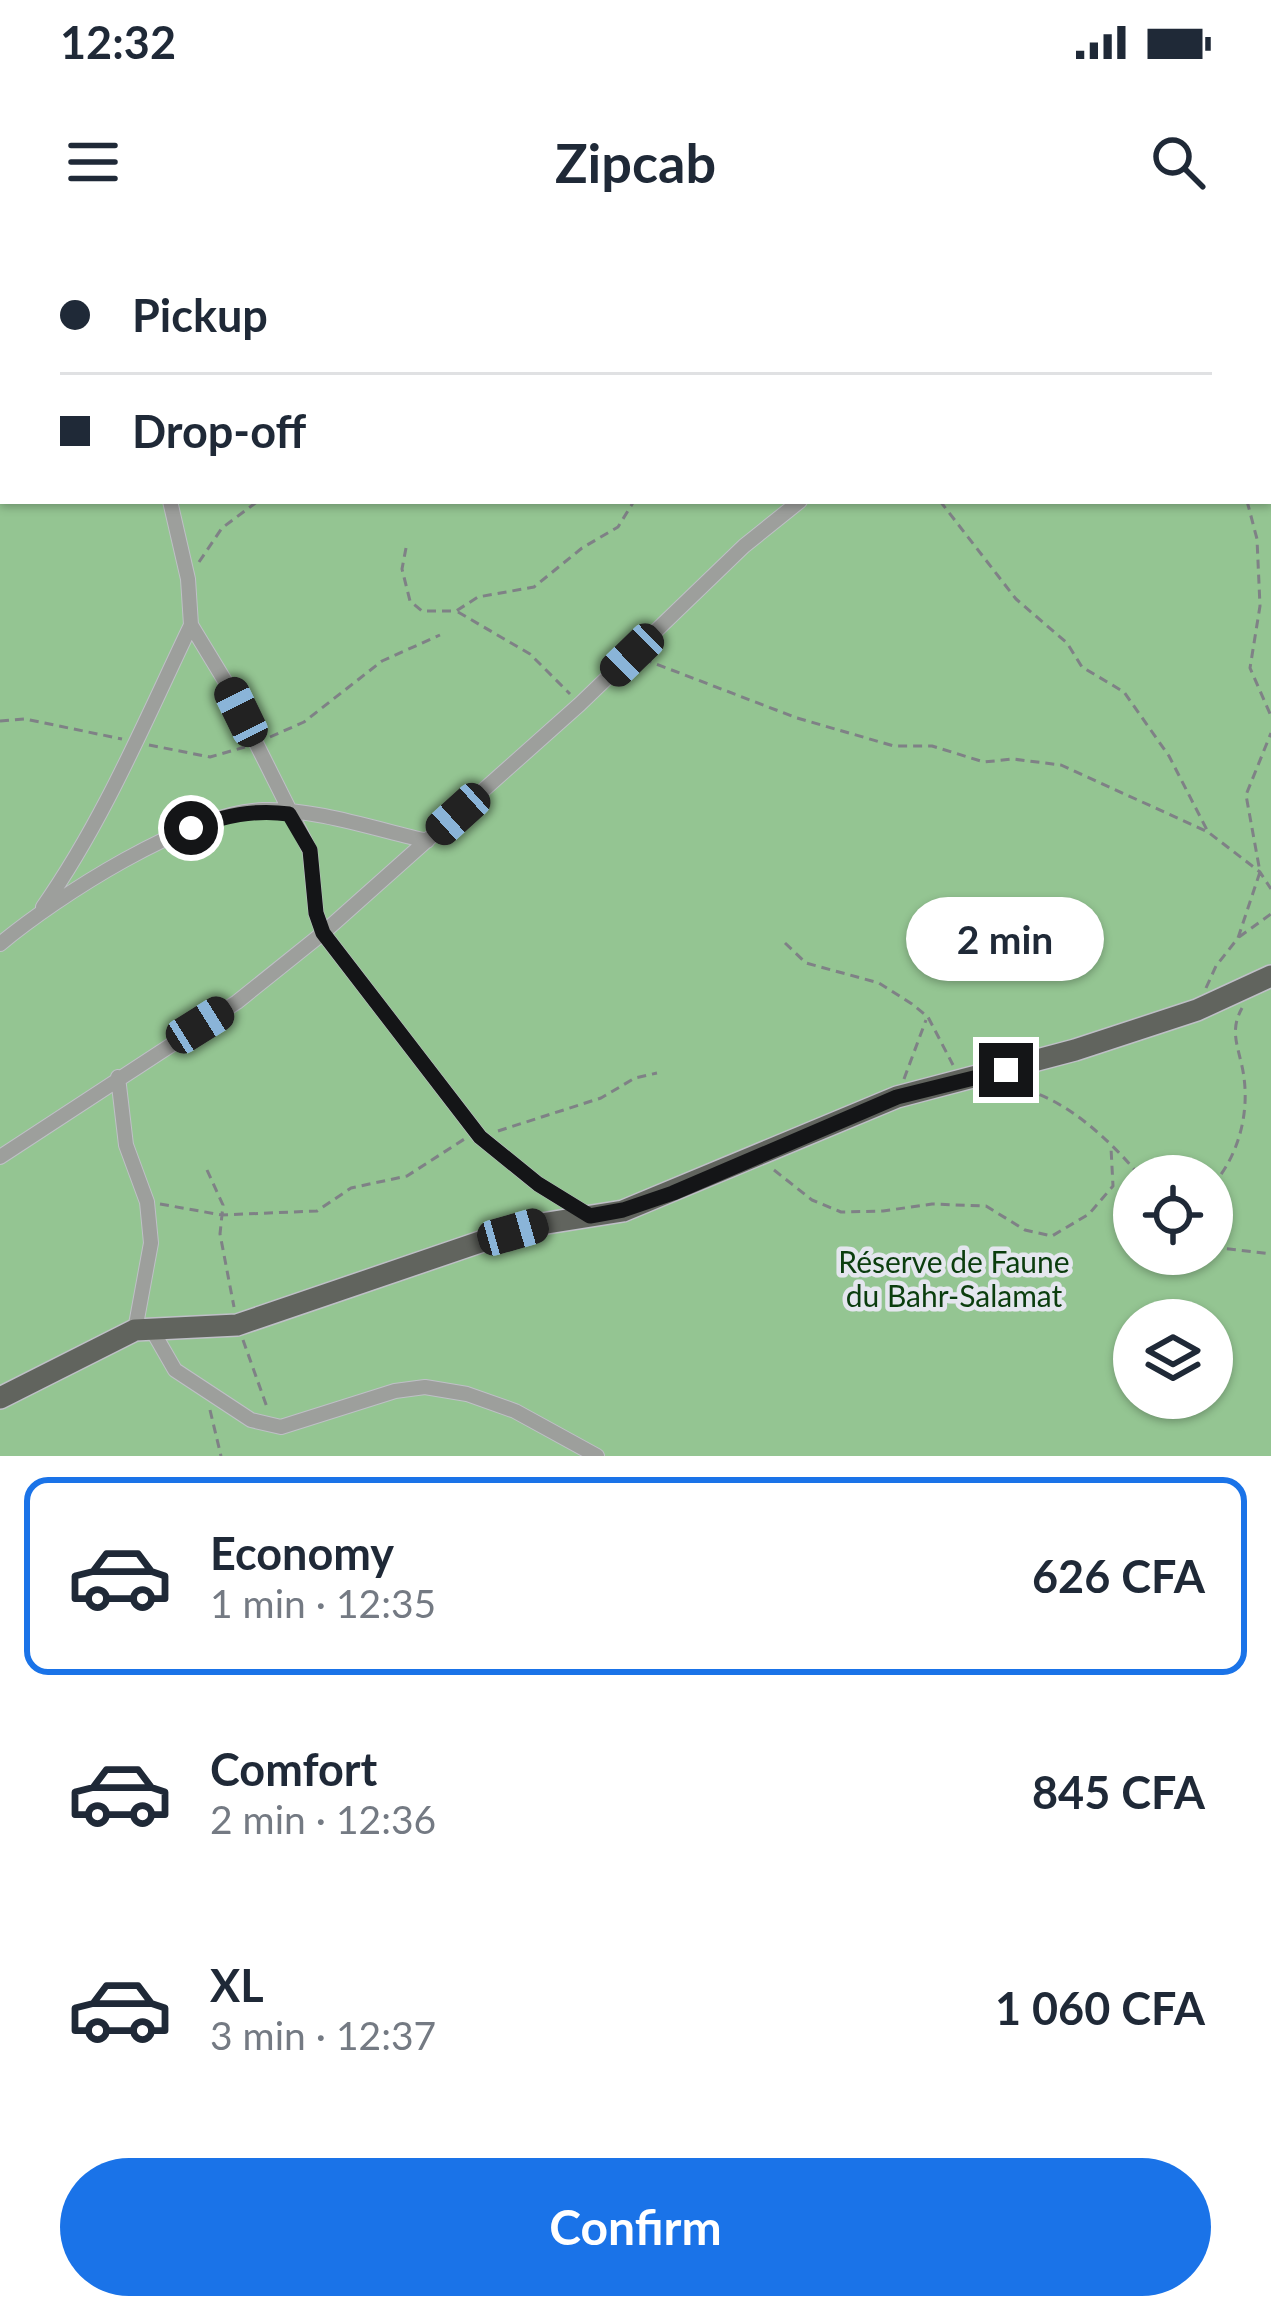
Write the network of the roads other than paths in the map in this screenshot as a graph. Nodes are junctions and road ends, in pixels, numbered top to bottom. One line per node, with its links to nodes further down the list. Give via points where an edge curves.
1 (171, 504): 3 (street)
2 (796, 504): 5 (street)
3 (191, 625): 4 (street); 6 (street, via 82,846)
4 (289, 814): 5 (street); 6 (street, via 264,810 191,828); 7 (street, via 310,850)
5 (427, 841): 7 (street)
6 (39, 912): 8 (street)
7 (323, 933): 10 (street, via 237,1002); 12 (street, via 480,1137)
8 (0, 944)
9 (1263, 981): 12 (main road, via 1197,1010 897,1097 656,1199)
10 (118, 1076): 11 (street); 13 (street, via 126,1144 147,1202)
11 (0, 1157)
12 (590, 1216): 13 (main road, via 486,1240 237,1325)
13 (143, 1330): 14 (main road); 15 (street, via 175,1370 251,1420 280,1427 425,1387 515,1411)
14 (0, 1398)
15 (597, 1456)

